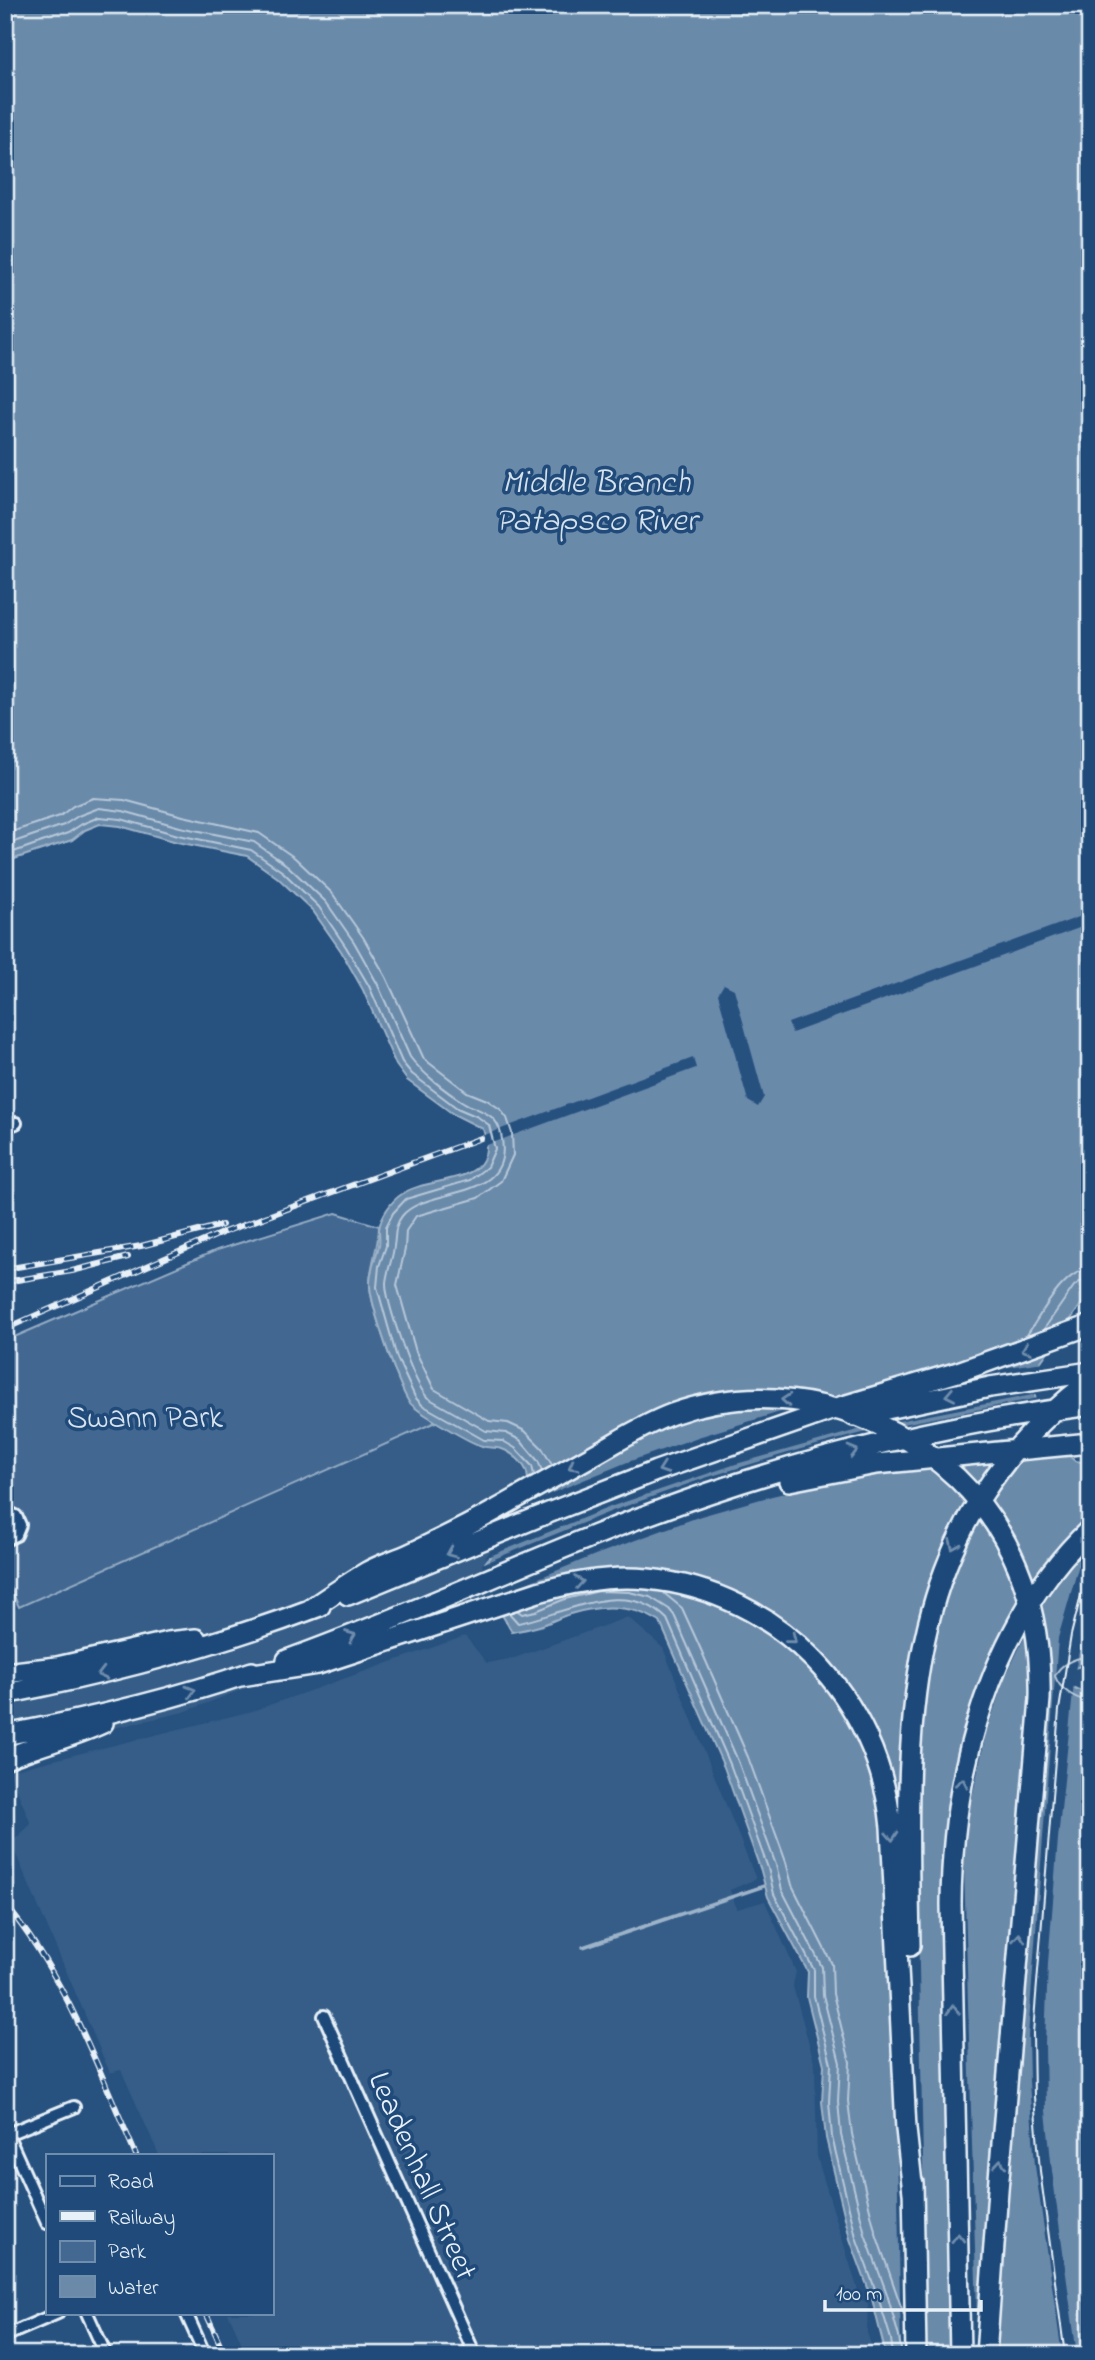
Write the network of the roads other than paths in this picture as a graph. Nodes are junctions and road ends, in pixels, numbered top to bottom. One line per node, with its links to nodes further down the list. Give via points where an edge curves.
1 (1090, 1325): 6 (highway, one-way to 6)
2 (1090, 1372): 6 (highway, one-way to 6, via 940,1396)
3 (1090, 1381): 22 (highway, one-way to 22, via 1017,1446 986,1487 958,1535 929,1613 916,1697 908,1806)
4 (1090, 1405): 9 (highway, one-way to 4, via 706,1494 855,1450 966,1425)
5 (1090, 1443): 9 (highway, via 841,1469)
6 (727, 1448): 11 (highway, one-way to 11, via 594,1495)
7 (5, 1511): 10 (street, via 16,1516 20,1525 16,1535)
8 (1090, 1529): 32 (highway, one-way to 8, via 951,1904 960,1792 991,1682 1016,1626 1043,1580)
9 (603, 1534): 14 (highway, one-way to 9)
10 (5, 1540)
11 (309, 1610): 12 (highway); 33 (highway, one-way to 11, via 1040,1663 1033,1613 1018,1566 1001,1533 965,1486 923,1450 861,1416 801,1401 722,1401 640,1428 472,1523 369,1571)
12 (239, 1635): 13 (highway, via 168,1642 82,1662); 15 (highway, one-way to 15, via 129,1667)
13 (5, 1673)
14 (241, 1676): 16 (highway, one-way to 14); 22 (highway, one-way to 22, via 318,1664 538,1592 606,1579 647,1579 701,1590 756,1614 793,1639 848,1701 874,1751 886,1789)
15 (5, 1694)
16 (141, 1705): 17 (highway); 18 (highway, via 75,1736)
17 (5, 1735)
18 (5, 1759)
19 (324, 2016): 30 (street, Leadenhall Street)
20 (74, 2107): 21 (street)
21 (6, 2135): 23 (street)
22 (913, 2193): 31 (highway)
23 (46, 2221)
24 (56, 2314): 27 (street)
25 (87, 2314): 28 (street)
26 (186, 2314): 29 (street)
27 (5, 2336)
28 (106, 2355)
29 (205, 2355)
30 (475, 2355)
31 (916, 2355)
32 (960, 2355)
33 (986, 2355)

